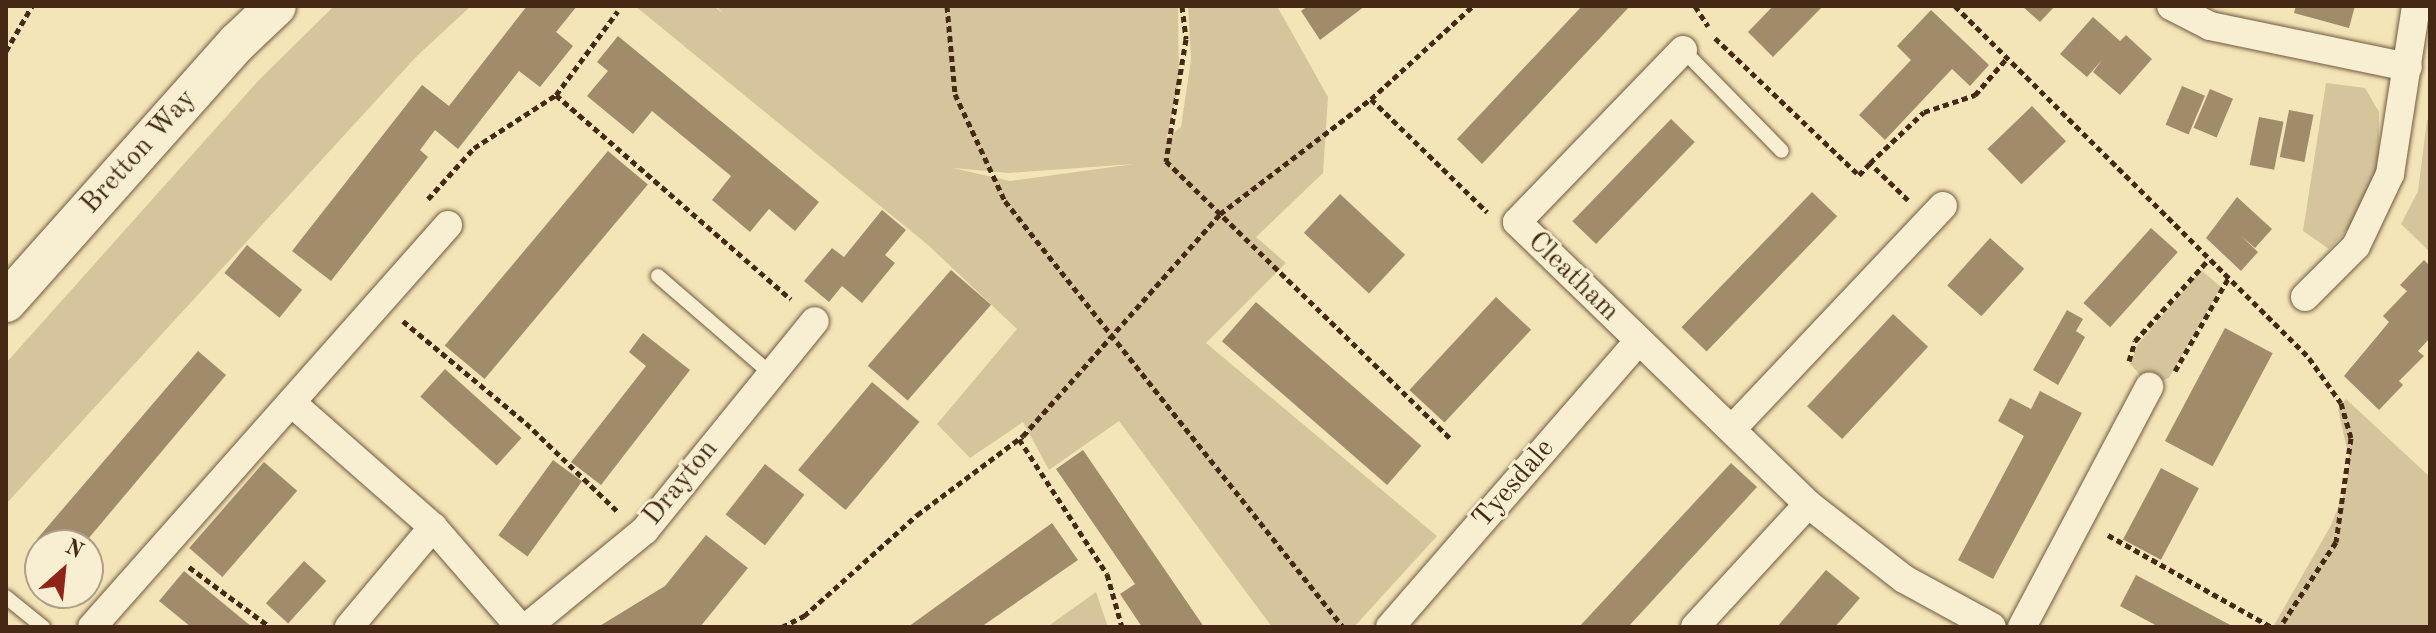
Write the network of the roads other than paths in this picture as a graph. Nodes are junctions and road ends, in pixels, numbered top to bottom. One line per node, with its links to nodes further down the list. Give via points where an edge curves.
1 (276, 6): 11 (street, Bretton Way)
2 (2171, 6): 5 (street, via 2210,26)
3 (2416, 6): 5 (street)
4 (1683, 50): 6 (lane); 13 (street, Cleatham, via 1517,222)
5 (2408, 67): 10 (street, via 2390,174 2356,246)
6 (1782, 151)
7 (1936, 213): 17 (street)
8 (448, 225): 16 (street)
9 (658, 276): 14 (lane)
10 (2305, 297)
11 (6, 302)
12 (815, 321): 14 (street, Drayton)
13 (1639, 341): 17 (street, Cleatham); 26 (street, Tyesdale)
14 (769, 372): 25 (street, Drayton, via 640,534)
15 (2149, 387): 29 (street)
16 (293, 404): 19 (street); 22 (street)
17 (1732, 429): 18 (street, Cleatham)
18 (1808, 504): 27 (street); 28 (street, Cleatham, via 1904,579)
19 (433, 527): 23 (street); 24 (street)
20 (6, 597): 21 (lane)
21 (43, 627)
22 (92, 627)
23 (349, 627)
24 (520, 627)
25 (527, 627)
26 (1390, 627)
27 (1695, 627)
28 (1992, 627)
29 (2022, 627)

